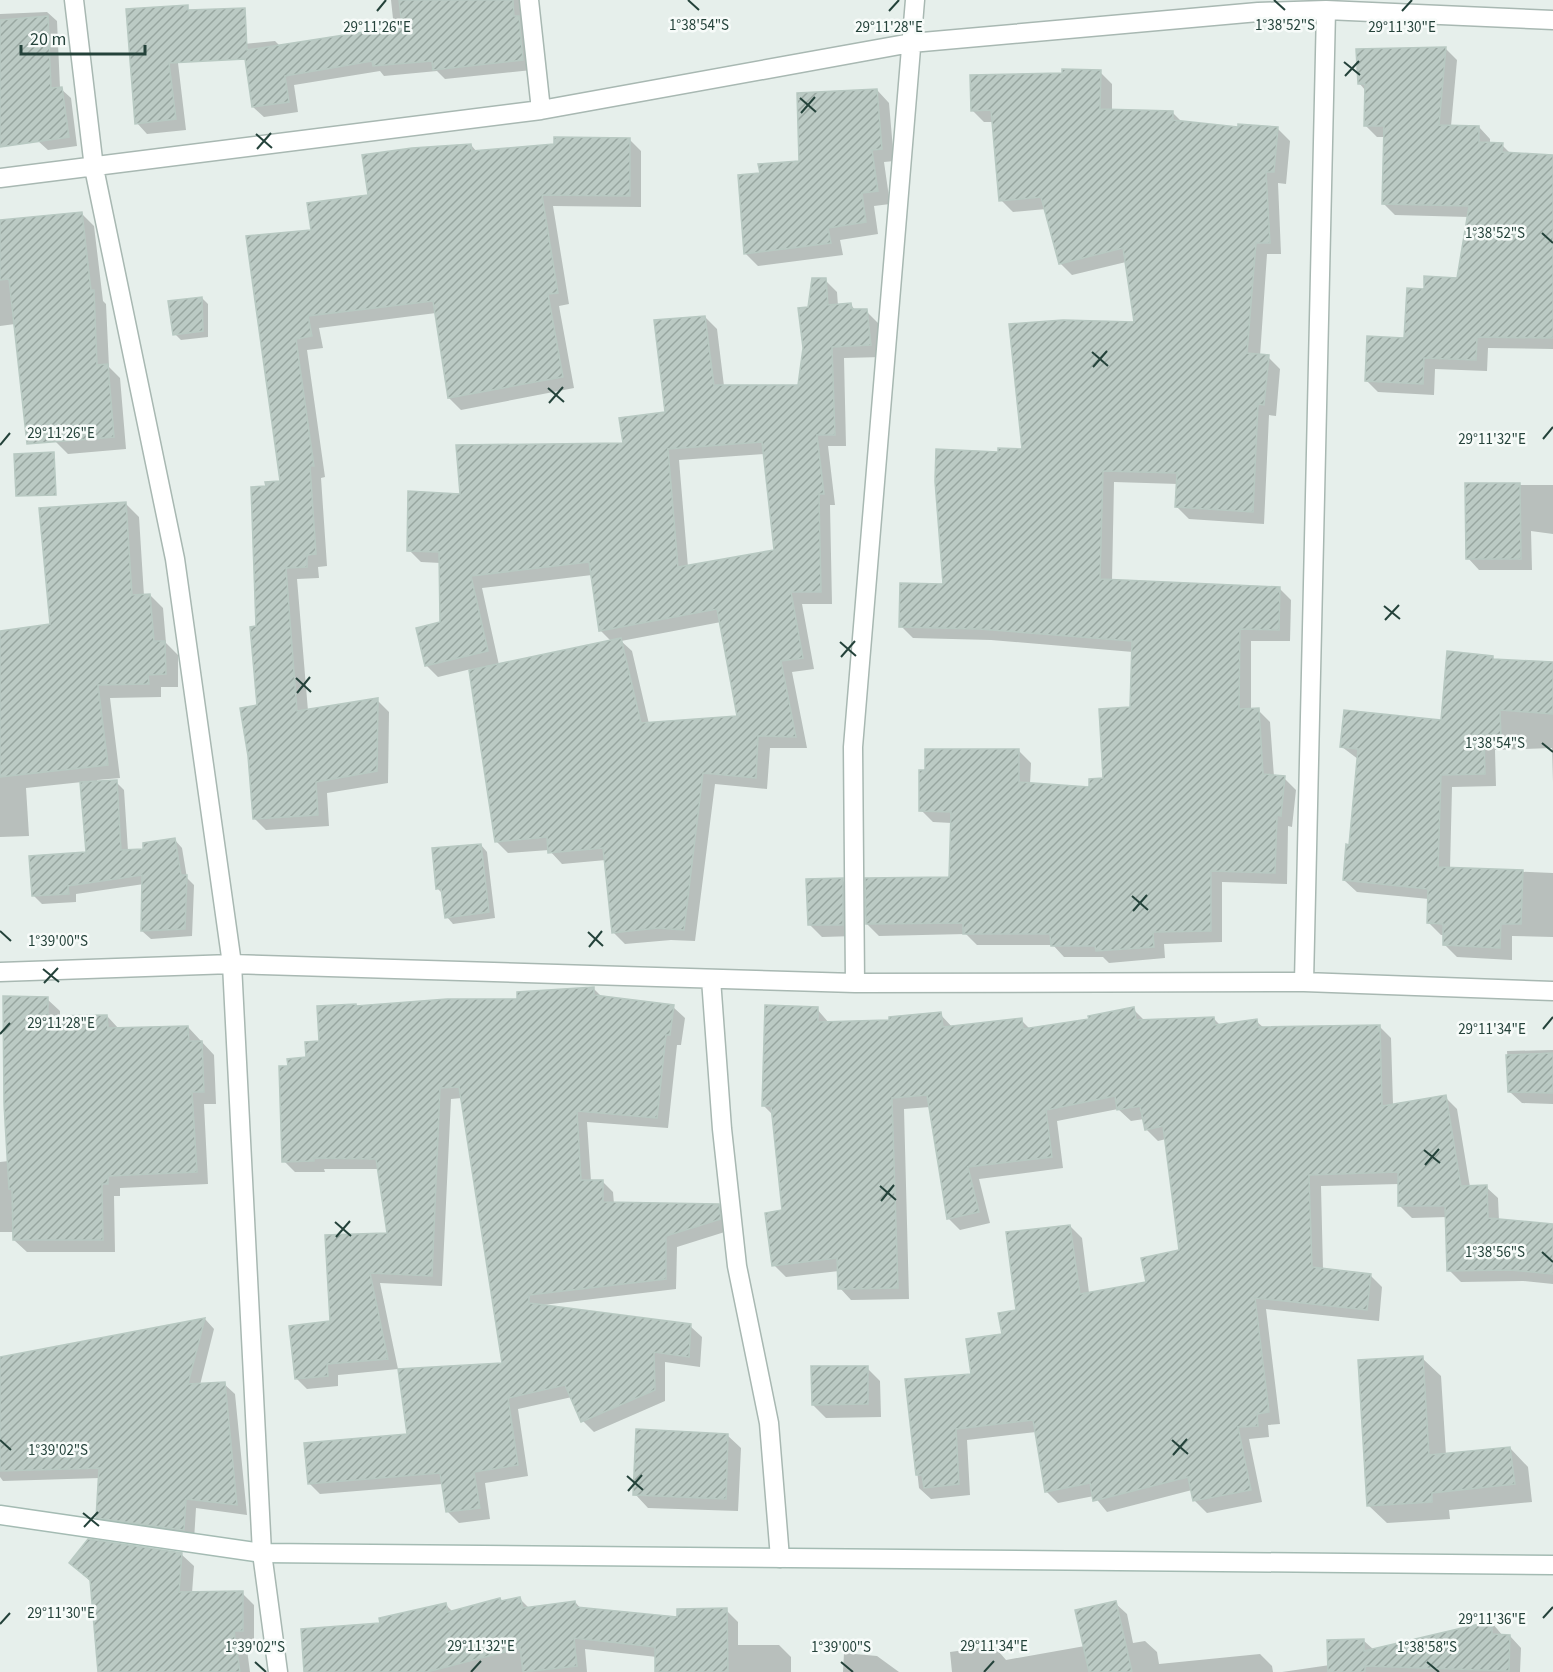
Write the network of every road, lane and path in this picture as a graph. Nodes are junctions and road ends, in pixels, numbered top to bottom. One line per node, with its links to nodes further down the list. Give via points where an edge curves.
1 (74, 0): 9 (street)
2 (529, 0): 8 (street)
3 (915, 0): 7 (street)
4 (1258, 6): 5 (street); 7 (street)
5 (1326, 10): 6 (street); 14 (street)
6 (1553, 21)
7 (911, 43): 8 (street); 15 (street, via 853,747)
8 (541, 110): 9 (street)
9 (94, 168): 10 (street); 11 (street, via 175,559)
10 (0, 178)
11 (231, 964): 12 (street); 13 (street); 18 (street)
12 (0, 972)
13 (711, 979): 15 (street); 19 (street, via 737,1266 769,1423)
14 (1305, 982): 15 (street); 16 (street)
15 (855, 983)
16 (1553, 991)
17 (0, 1515): 18 (street)
18 (262, 1553): 19 (street); 21 (street)
19 (780, 1558): 20 (street)
20 (1553, 1565)
21 (278, 1672)

